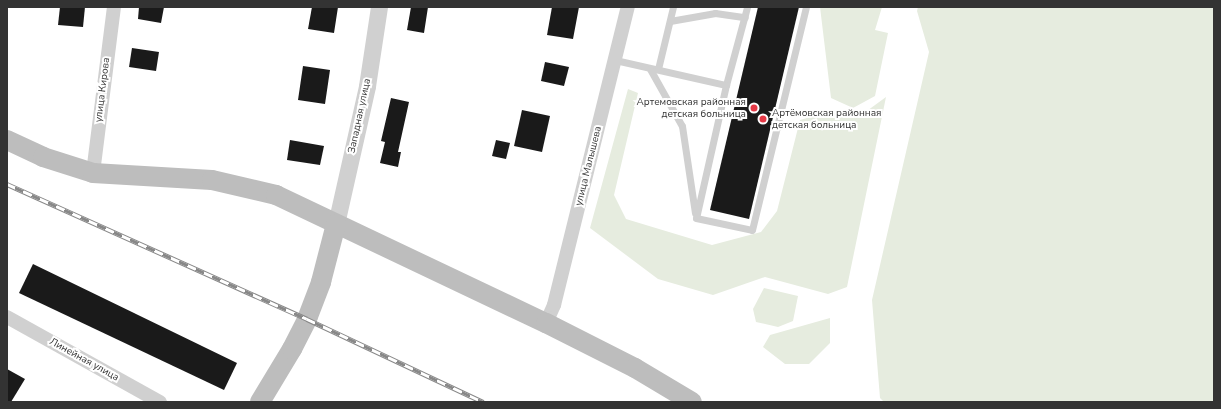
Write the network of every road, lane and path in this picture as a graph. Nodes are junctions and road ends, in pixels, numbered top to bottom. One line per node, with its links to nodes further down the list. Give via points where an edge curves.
1 (114, 7): 13 (street, улица Кирова)
2 (380, 7): 15 (street, Западная улица, via 367,86)
3 (628, 7): 9 (street, улица Малышева)
4 (673, 7): 8 (lane)
5 (747, 7): 7 (lane)
6 (806, 7): 14 (lane, via 752,230)
7 (745, 17): 8 (lane, via 715,13); 11 (lane)
8 (670, 21): 10 (lane)
9 (615, 60): 10 (lane); 17 (street, улица Малышева, via 554,305)
10 (654, 69): 11 (lane); 14 (lane, via 682,126)
11 (726, 85): 14 (lane)
12 (7, 140): 13 (main road, via 43,157)
13 (93, 173): 15 (main road, via 212,180 249,187 276,196)
14 (696, 218)
15 (336, 224): 17 (main road); 19 (main road, via 321,282 307,319)
16 (7, 317): 18 (street, Линейная улица)
17 (546, 323): 20 (main road, via 635,368)
18 (160, 402)
19 (260, 402)
20 (692, 402)

